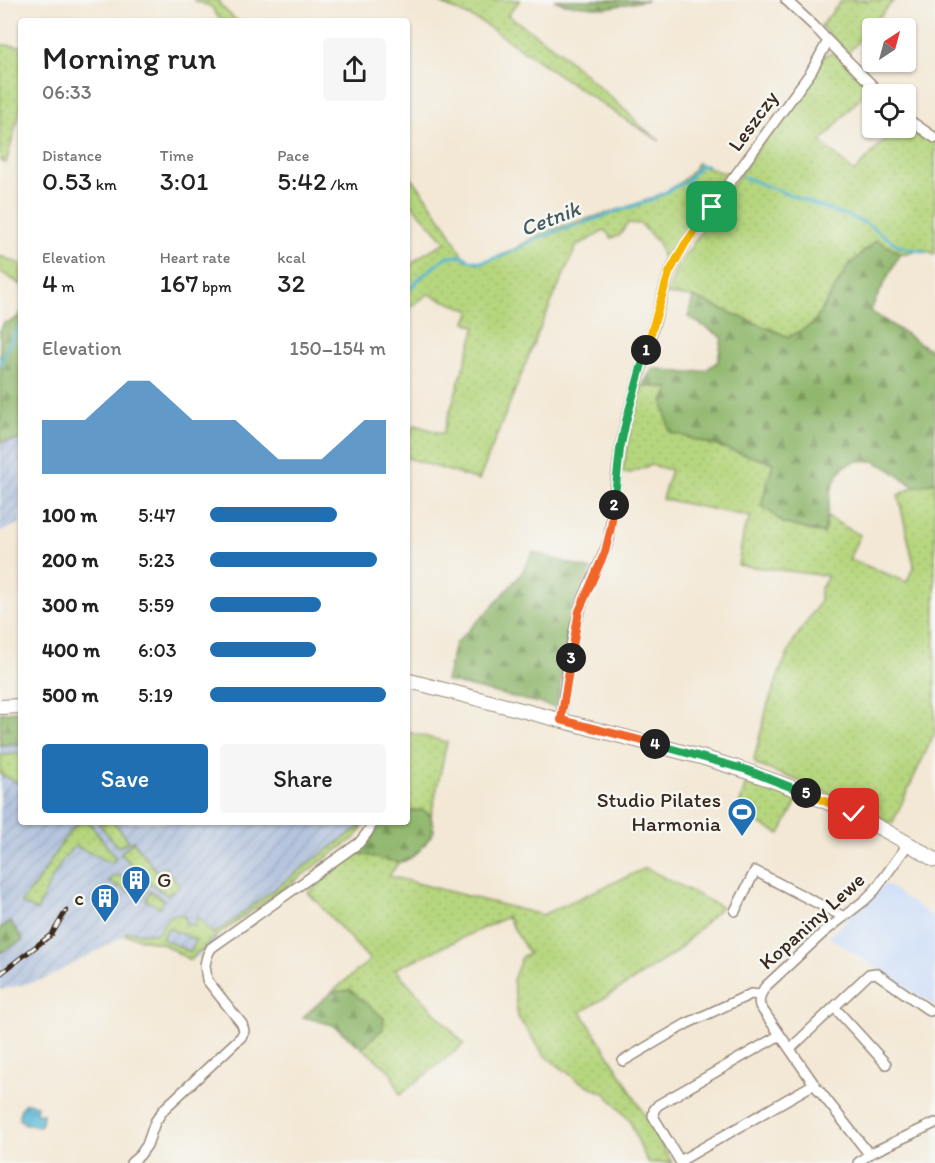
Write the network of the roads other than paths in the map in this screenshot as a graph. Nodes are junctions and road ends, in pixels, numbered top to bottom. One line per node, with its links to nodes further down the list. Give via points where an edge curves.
1 (786, 0): 2 (street)
2 (828, 41): 3 (street); 9 (street, Leszczy, via 811,72 685,244 669,273 626,421 609,539 577,620)
3 (871, 84)
4 (916, 125): 5 (street)
5 (935, 138)
6 (410, 681): 9 (street)
7 (18, 706): 8 (street)
8 (0, 707)
9 (561, 720): 11 (street, via 747,770 854,814)
10 (371, 825): 26 (street, via 359,843 208,951 207,980 244,1031 164,1109 147,1145)
11 (909, 843): 12 (street); 14 (street, Kopaniny Lewe, via 876,890)
12 (935, 860)
13 (735, 911): 14 (street, via 755,871)
14 (844, 917): 15 (street, Kopaniny Lewe)
15 (760, 995): 18 (street, Kopaniny Lewe, via 760,1006); 20 (street, Kopaniny Lewe, via 752,994 686,1024)
16 (836, 1008): 17 (street, via 869,975 876,973); 19 (street); 21 (street)
17 (930, 1011)
18 (780, 1035): 19 (street, Kopaniny Lewe); 25 (street, via 658,1104 653,1116)
19 (790, 1049): 22 (street, Kopaniny Lewe)
20 (622, 1061)
21 (886, 1064)
22 (814, 1084): 24 (street, Kopaniny Lewe); 25 (street)
23 (935, 1123): 24 (street)
24 (869, 1154): 27 (street)
25 (681, 1162)
26 (131, 1163)
27 (858, 1163)

